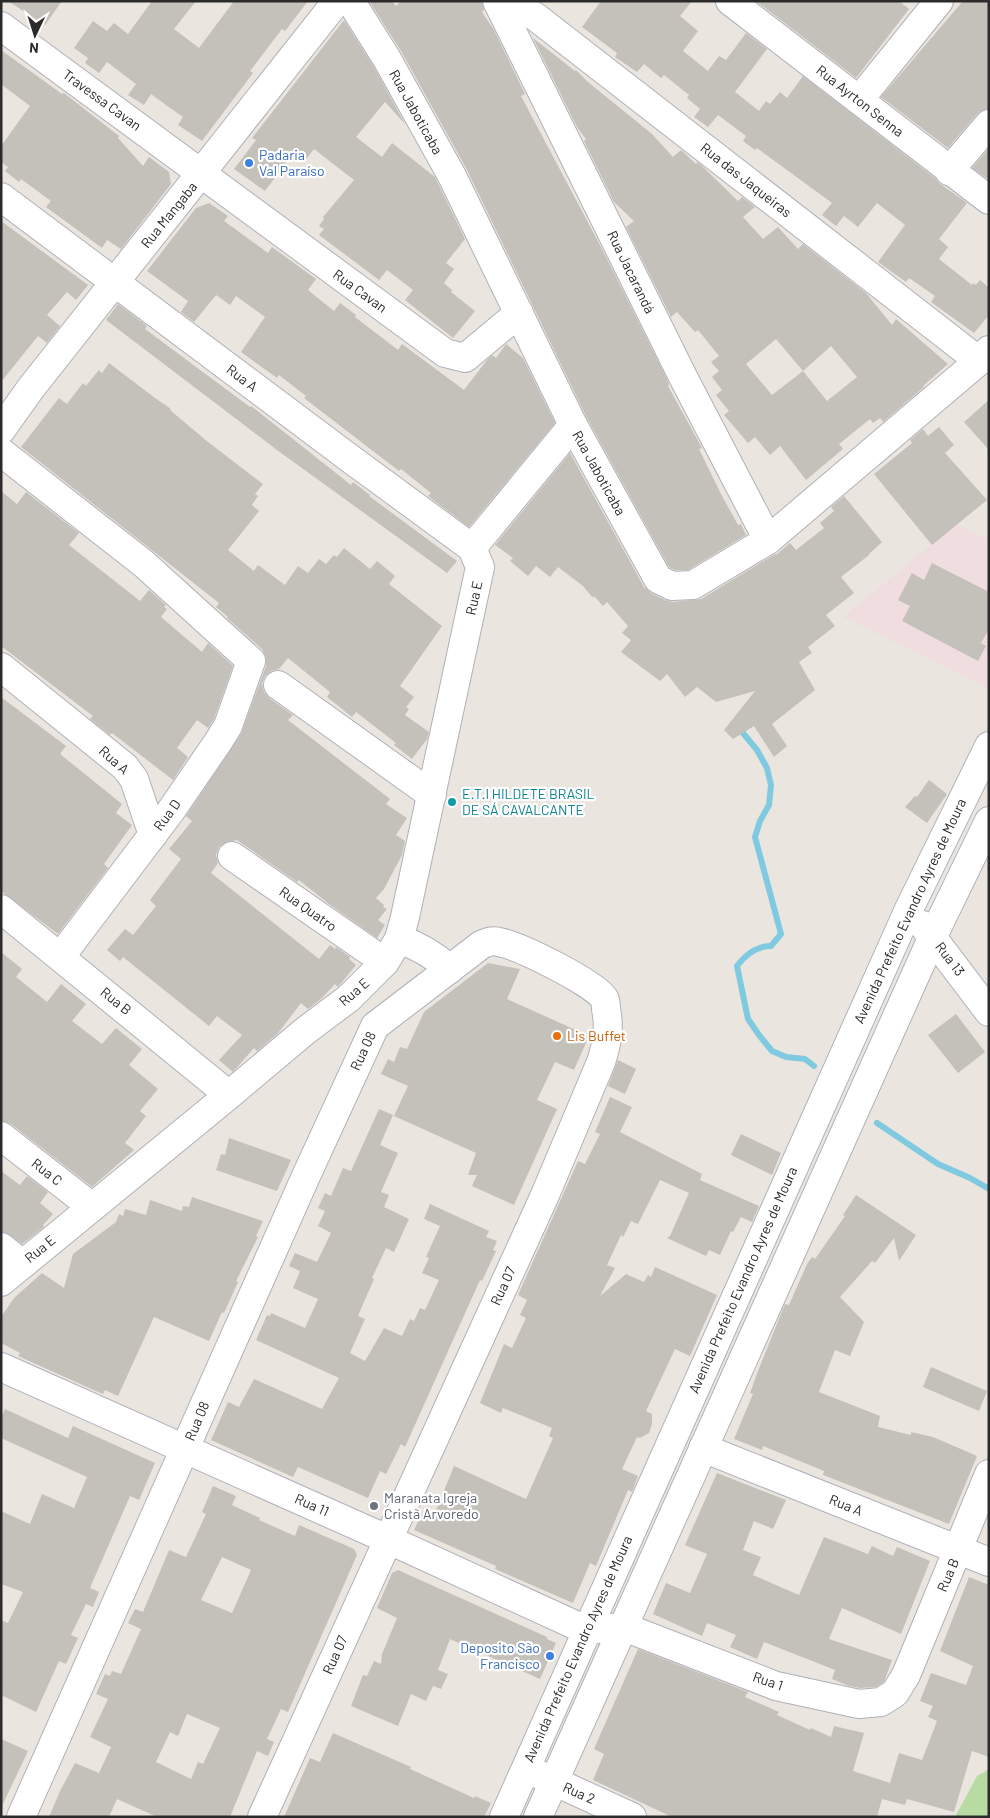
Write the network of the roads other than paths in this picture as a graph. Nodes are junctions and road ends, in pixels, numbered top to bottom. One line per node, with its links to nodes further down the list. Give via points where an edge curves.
1 (337, 1): 11 (street, Rua Mangaba)
2 (346, 1): 15 (street, Rua Jaboticaba, via 353,5 406,92 452,176)
3 (497, 1): 20 (street, Rua Jacarandá, via 682,375)
4 (511, 1): 16 (street, Rua das Jaqueiras)
5 (737, 3): 8 (street, Rua Ayrton Senna)
6 (928, 5): 8 (street)
7 (1, 26): 11 (street, Travessa Cavan)
8 (859, 100): 10 (street, Rua Ayrton Senna)
9 (989, 124): 10 (street)
10 (949, 171): 13 (street, Rua Ayrton Senna)
11 (202, 174): 14 (street, Rua Mangaba); 15 (street, Rua Cavan, via 445,353 465,358)
12 (1, 196): 14 (street, Rua A)
13 (989, 200)
14 (115, 283): 18 (street, Rua Mangaba); 21 (street, Rua A)
15 (519, 313): 17 (street, Rua Jaboticaba)
16 (984, 356): 20 (street, Rua Jaboticaba)
17 (573, 425): 20 (street, Rua Jaboticaba, via 658,579 672,586 693,585); 21 (street)
18 (1, 430)
19 (1, 452): 27 (street, Rua D, via 144,564 251,660 228,726)
20 (768, 540)
21 (475, 555): 25 (street, Rua E, via 479,572)
22 (1, 667): 27 (street, Rua A, via 125,768 134,779)
23 (278, 685): 25 (street)
24 (989, 746): 30 (street, Avenida Prefeito Evandro Ayres de Moura)
25 (432, 795): 32 (street, Rua E)
26 (989, 821): 31 (street)
27 (153, 834): 33 (street, Rua D)
28 (232, 856): 35 (street, Rua Quatro)
29 (1, 909): 33 (street, Rua B)
30 (909, 909): 31 (street, Rua 13); 34 (street, Avenida Prefeito Evandro Ayres de Moura)
31 (933, 936): 37 (street); 39 (street, Rua 13)
32 (399, 939): 35 (street, Rua E); 36 (street, via 436,956)
33 (61, 956): 41 (street, Rua B)
34 (888, 957): 37 (street); 54 (street, Avenida Prefeito Evandro Ayres de Moura)
35 (385, 962): 38 (street, Rua E)
36 (450, 969): 40 (street, Rua 07); 50 (street, Rua 07, via 488,942 498,941 514,946 583,981 604,999 608,1040 545,1195)
37 (917, 972): 47 (street)
38 (349, 998): 40 (street); 41 (street, Rua E, via 304,1031)
39 (989, 1012)
40 (375, 1026): 48 (street, Rua 08)
41 (229, 1095): 43 (street, Rua E)
42 (1, 1136): 43 (street, Rua C)
43 (92, 1207): 44 (street, Rua E)
44 (12, 1255): 45 (street, Rua E)
45 (1, 1282)
46 (1, 1367): 48 (street, Rua 11)
47 (702, 1448): 51 (street, Rua A); 53 (street)
48 (185, 1449): 50 (street, Rua 11); 58 (street, Rua 08)
49 (989, 1474): 51 (street, Rua B)
50 (387, 1539): 54 (street, Rua 11); 59 (street, Rua 07)
51 (958, 1550): 52 (street, Rua A); 55 (street, Rua B)
52 (989, 1562)
53 (624, 1627): 54 (street, Rua 11); 55 (street, Rua 1, via 776,1686 859,1704 881,1702 896,1694); 57 (street)
54 (586, 1630): 56 (street, Avenida Prefeito Evandro Ayres de Moura)
55 (906, 1675)
56 (525, 1768): 57 (street, Rua 2); 60 (street, Avenida Prefeito Evandro Ayres de Moura)
57 (554, 1782): 61 (street); 62 (street, Rua 2)
58 (21, 1817)
59 (262, 1817)
60 (504, 1817)
61 (538, 1817)
62 (632, 1817)

